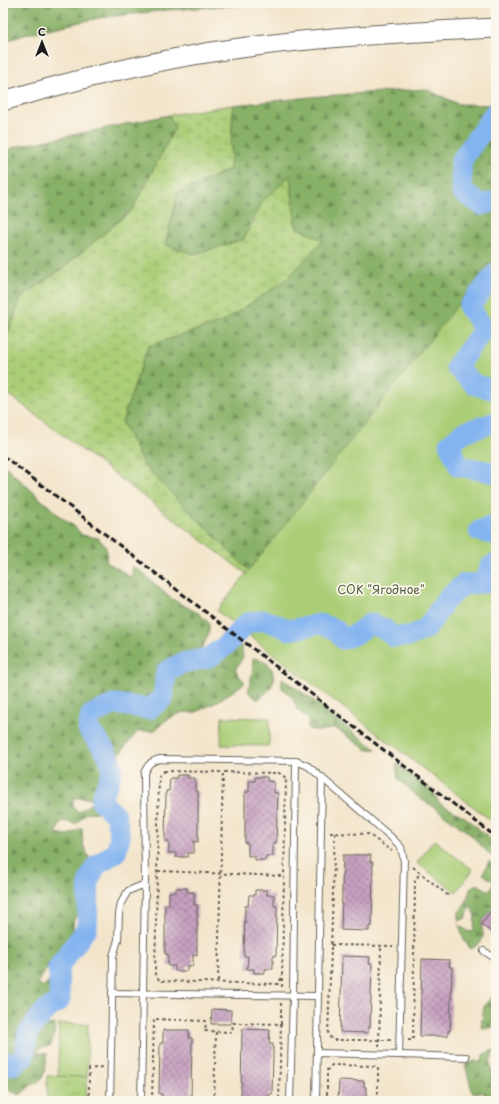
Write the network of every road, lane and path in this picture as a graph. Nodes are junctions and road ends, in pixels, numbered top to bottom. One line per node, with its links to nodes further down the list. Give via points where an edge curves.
1 (496, 28): 2 (main road, via 295,41 201,53 65,83)
2 (3, 100)
3 (223, 760): 4 (lane); 5 (path); 8 (lane, via 160,759 148,765 144,773)
4 (296, 761): 6 (lane, via 308,766); 13 (lane)
5 (223, 772): 9 (path, via 164,770 159,776); 10 (path); 12 (path, via 279,773 286,778)
6 (322, 777): 15 (lane); 18 (lane, via 401,847 404,860)
7 (335, 833): 16 (path)
8 (145, 870): 9 (path); 14 (lane)
9 (158, 871): 10 (path); 21 (path, via 155,974 160,981)
10 (220, 873): 12 (path); 21 (path)
11 (420, 873): 29 (path, via 415,881 413,1040)
12 (283, 876): 13 (path); 21 (path, via 282,977 278,984)
13 (295, 876): 25 (lane)
14 (145, 884): 22 (lane, via 128,891 121,903 118,940 113,956); 23 (lane)
15 (319, 945): 16 (path); 26 (lane)
16 (331, 945): 17 (path); 28 (path, via 328,1035 333,1040)
17 (381, 946): 18 (path); 28 (path)
18 (402, 947): 29 (lane)
19 (484, 951): 20 (lane)
20 (496, 959)
21 (218, 982): 24 (path)
22 (112, 993): 23 (lane); 34 (lane)
23 (143, 993): 24 (lane); 38 (lane)
24 (218, 995): 25 (lane)
25 (293, 996): 26 (lane); 42 (lane)
26 (318, 996): 30 (lane)
27 (216, 1032): 39 (path, via 205,1031 206,1021 154,1019); 40 (path); 41 (path, via 232,1032 233,1023 281,1024)
28 (379, 1040): 29 (path); 31 (path)
29 (399, 1040): 32 (lane)
30 (317, 1053): 31 (lane); 43 (lane)
31 (379, 1054): 32 (lane); 35 (path)
32 (399, 1055): 33 (lane)
33 (466, 1057)
34 (111, 1066): 36 (path, via 89,1069); 37 (lane)
35 (378, 1068): 44 (path, via 332,1065 327,1070); 45 (path)
36 (89, 1101)
37 (110, 1101)
38 (141, 1101)
39 (152, 1101)
40 (214, 1101)
41 (278, 1101)
42 (290, 1101)
43 (316, 1101)
44 (327, 1101)
45 (378, 1101)

